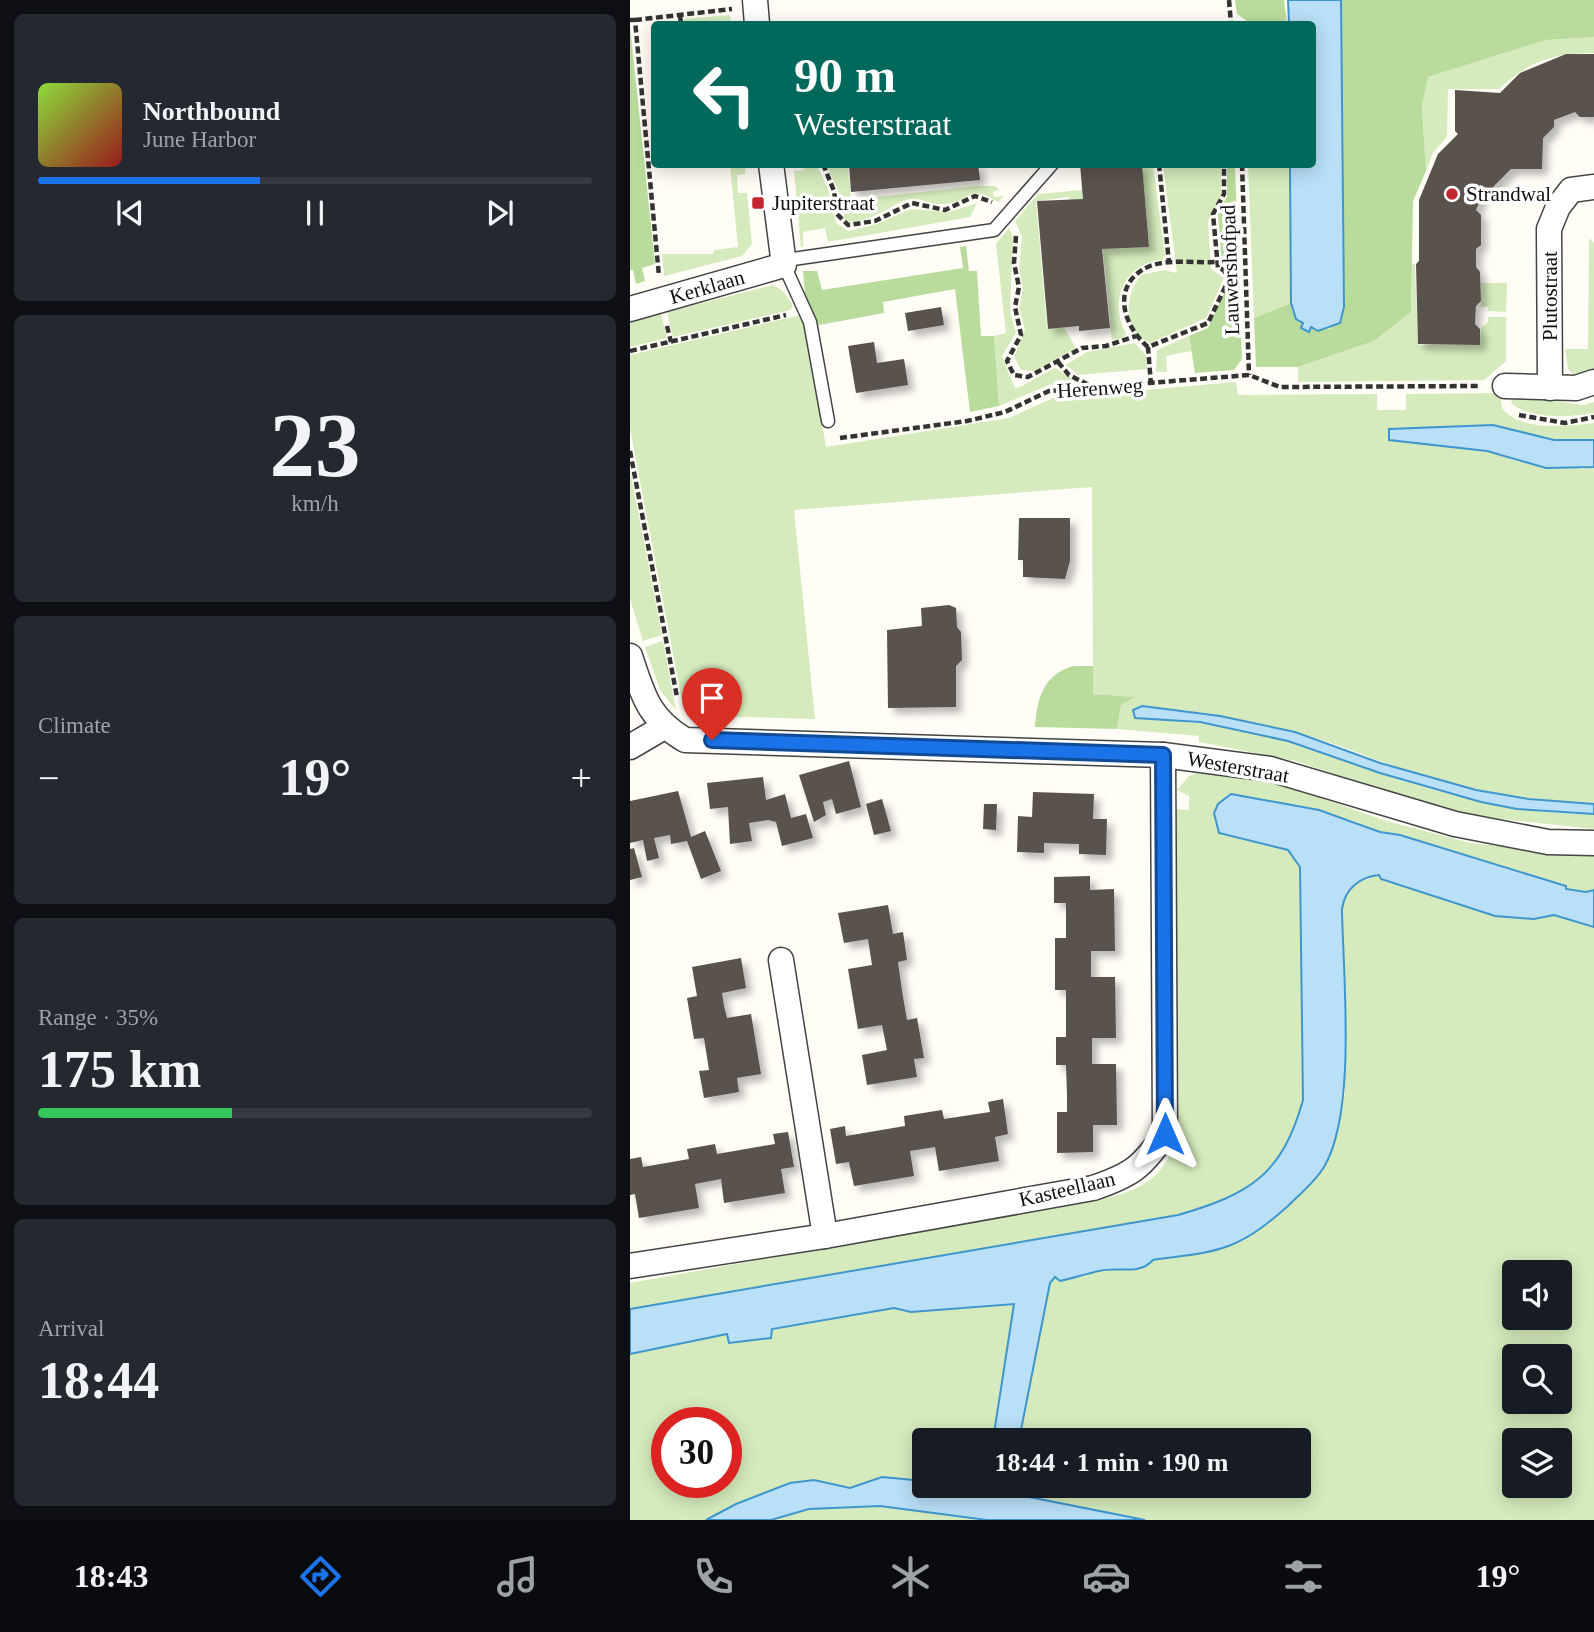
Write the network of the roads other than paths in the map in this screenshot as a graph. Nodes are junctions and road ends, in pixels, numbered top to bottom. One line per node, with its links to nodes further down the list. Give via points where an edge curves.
1 (772, 168): 4 (street)
2 (1048, 168): 4 (lane, via 994,230 793,259)
3 (1594, 187): 8 (street, Plutostraat, via 1571,190 1549,229)
4 (784, 265): 5 (street, Kerklaan); 9 (lane, via 810,322)
5 (630, 309)
6 (1594, 382): 8 (street, via 1576,388)
7 (1505, 386): 8 (street)
8 (1550, 388)
9 (828, 421)
10 (630, 656): 11 (street, via 647,706)
11 (675, 733): 12 (street); 13 (street, Westerstraat)
12 (630, 747)
13 (1163, 755): 14 (street, Westerstraat, via 1270,769 1455,824 1548,842); 16 (street, Kasteellaan, via 1165,1134 1145,1163 1120,1179 1093,1188)
14 (1594, 843)
15 (781, 960): 16 (street)
16 (825, 1236): 17 (street, Kasteellaan)
17 (630, 1266)

